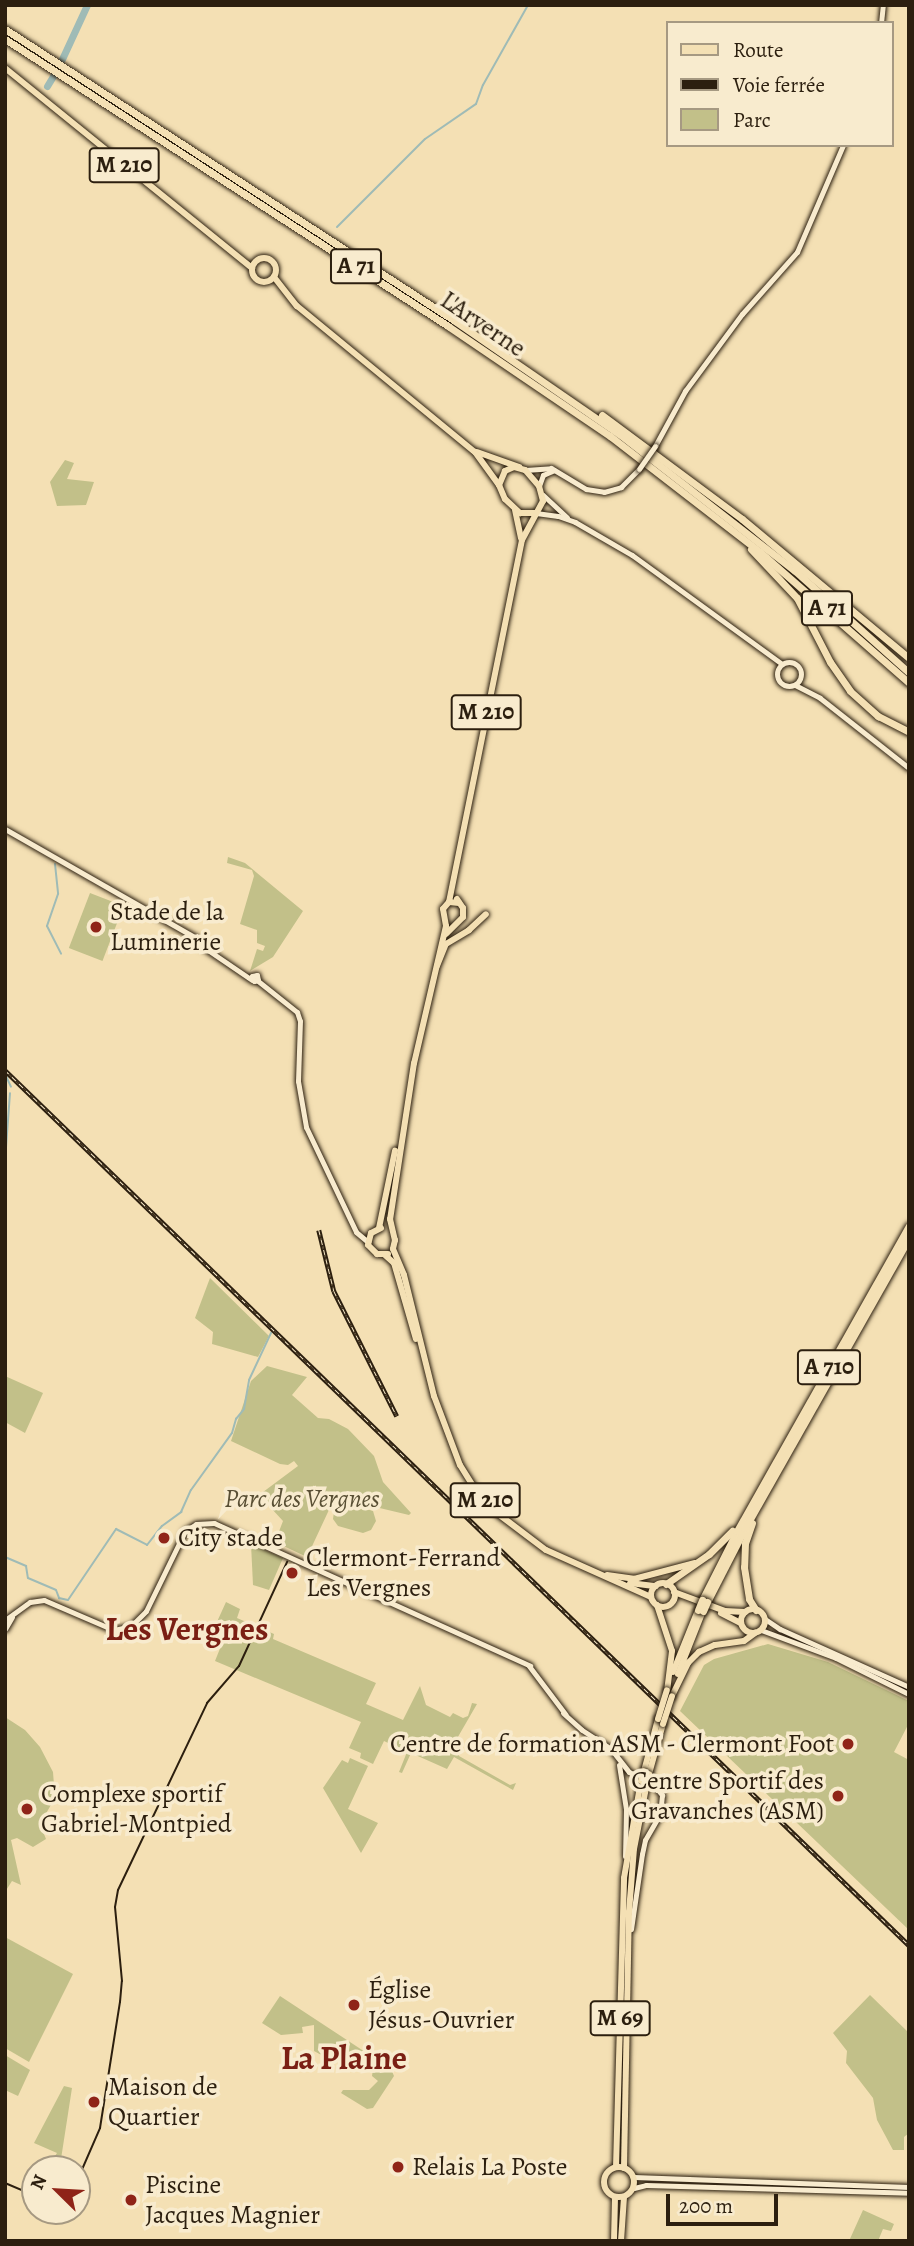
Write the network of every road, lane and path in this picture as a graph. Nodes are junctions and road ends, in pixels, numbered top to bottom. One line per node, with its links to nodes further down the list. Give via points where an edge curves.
1 (5, 29): 7 (highway, L'Arverne / A 71)
2 (5, 39): 17 (highway, L'Arverne / A 71, via 528,380)
3 (5, 67): 5 (main road, M 210)
4 (842, 147): 10 (main road, bridge, via 797,252 742,314 685,391 639,469 621,487 604,492 586,489)
5 (253, 265): 6 (main road, via 256,280); 6 (main road, via 265,258 272,261 276,270)
6 (271, 279): 8 (main road)
7 (574, 402): 20 (highway, via 583,403 629,433 703,488); 23 (highway, L'Arverne / A 71, via 738,524)
8 (475, 452): 9 (main road); 11 (main road)
9 (523, 469): 10 (main road); 11 (main road, via 505,471); 12 (main road)
10 (557, 470): 12 (main road, via 545,473)
11 (499, 485): 14 (main road)
12 (539, 486): 13 (main road)
13 (543, 495): 15 (main road); 16 (main road)
14 (515, 510): 15 (main road); 18 (main road, M 210)
15 (536, 513): 16 (main road); 18 (main road, M 210)
16 (575, 523): 19 (main road, via 663,576)
17 (743, 537): 25 (highway, L'Arverne / A 71); 28 (highway, via 797,598 850,691 878,716)
18 (522, 540): 31 (main road, M 210)
19 (759, 650): 21 (main road); 22 (main road)
20 (909, 656)
21 (782, 664): 22 (main road); 24 (main road, via 794,663)
22 (777, 671): 26 (main road, via 780,683)
23 (909, 673)
24 (801, 677): 26 (main road); 27 (main road)
25 (909, 683)
26 (795, 685): 27 (main road)
27 (820, 698): 29 (main road)
28 (909, 732)
29 (909, 768)
30 (5, 831): 41 (main road, via 199,941 291,1005 299,1017 298,1081 304,1120)
31 (454, 885): 32 (main road, M 210); 33 (main road, M 210)
32 (449, 902): 33 (main road); 35 (main road, via 443,909)
33 (459, 902): 36 (main road, via 464,914)
34 (486, 914): 38 (main road, via 446,944)
35 (445, 919): 36 (main road); 37 (main road)
36 (454, 923): 37 (main road)
37 (443, 938): 38 (main road)
38 (432, 974): 39 (main road)
39 (407, 1102): 42 (main road); 44 (main road, via 390,1219)
40 (909, 1226): 51 (highway, A 710)
41 (355, 1227): 43 (main road); 46 (main road)
42 (380, 1228): 43 (main road); 44 (main road)
43 (371, 1233): 46 (main road)
44 (392, 1233): 47 (main road)
45 (909, 1238): 50 (highway, A 710)
46 (368, 1242): 48 (main road, via 374,1253)
47 (393, 1249): 48 (main road); 49 (main road, M 210, via 404,1275)
48 (385, 1255): 49 (main road, M 210, via 394,1263)
49 (428, 1377): 55 (main road, M 210, via 450,1445 476,1491 527,1538)
50 (775, 1475): 60 (highway, A 710); 64 (highway, via 745,1543 746,1590)
51 (750, 1508): 54 (highway, via 719,1547); 60 (highway, A 710)
52 (241, 1535): 53 (main road); 70 (main road, via 214,1523 189,1528 139,1620 121,1629); 73 (main road)
53 (258, 1538): 70 (main road, via 214,1520 187,1525 174,1541 140,1614 128,1624); 73 (main road)
54 (697, 1562): 55 (main road, via 634,1579); 56 (highway)
55 (598, 1574): 57 (main road, M 210); 59 (main road, M 210)
56 (666, 1584): 57 (main road); 58 (main road)
57 (656, 1586): 59 (main road)
58 (674, 1592): 61 (main road); 66 (main road, via 726,1611)
59 (651, 1597): 62 (main road)
60 (705, 1601): 63 (highway, A 710, bridge)
61 (672, 1603): 62 (main road); 69 (main road, via 687,1603)
62 (657, 1605): 75 (main road, via 672,1651)
63 (700, 1610): 75 (main road, M 69)
64 (756, 1610): 66 (main road); 68 (main road)
65 (16, 1612): 67 (main road); 70 (main road, via 30,1602 44,1600); 71 (main road)
66 (745, 1612): 69 (main road)
67 (5, 1619)
68 (765, 1619): 72 (main road); 74 (main road)
69 (741, 1623): 72 (main road, via 748,1632)
70 (107, 1627)
71 (5, 1629)
72 (758, 1631): 75 (main road, via 744,1641 699,1652); 76 (main road, via 835,1658)
73 (530, 1666): 77 (main road, via 566,1715)
74 (909, 1687)
75 (669, 1693): 78 (main road, M 69, bridge)
76 (909, 1694)
77 (605, 1746): 79 (main road, via 622,1771); 80 (main road, via 629,1772 654,1784 663,1798 660,1814 645,1840)
78 (644, 1782): 79 (main road, M 69); 80 (main road, M 69, via 634,1849)
79 (625, 1870): 81 (main road, M 69)
80 (628, 1960): 81 (main road, M 69)
81 (620, 2167): 82 (main road); 88 (main road, M 69, via 609,2171 604,2182)
82 (634, 2177): 83 (main road); 86 (main road)
83 (700, 2182): 84 (main road); 85 (main road)
84 (689, 2186): 86 (main road); 87 (main road)
85 (909, 2187)
86 (634, 2188): 89 (main road)
87 (909, 2193)
88 (615, 2197): 89 (main road); 90 (main road, M 69)
89 (624, 2197): 91 (main road)
90 (614, 2241)
91 (621, 2241)

